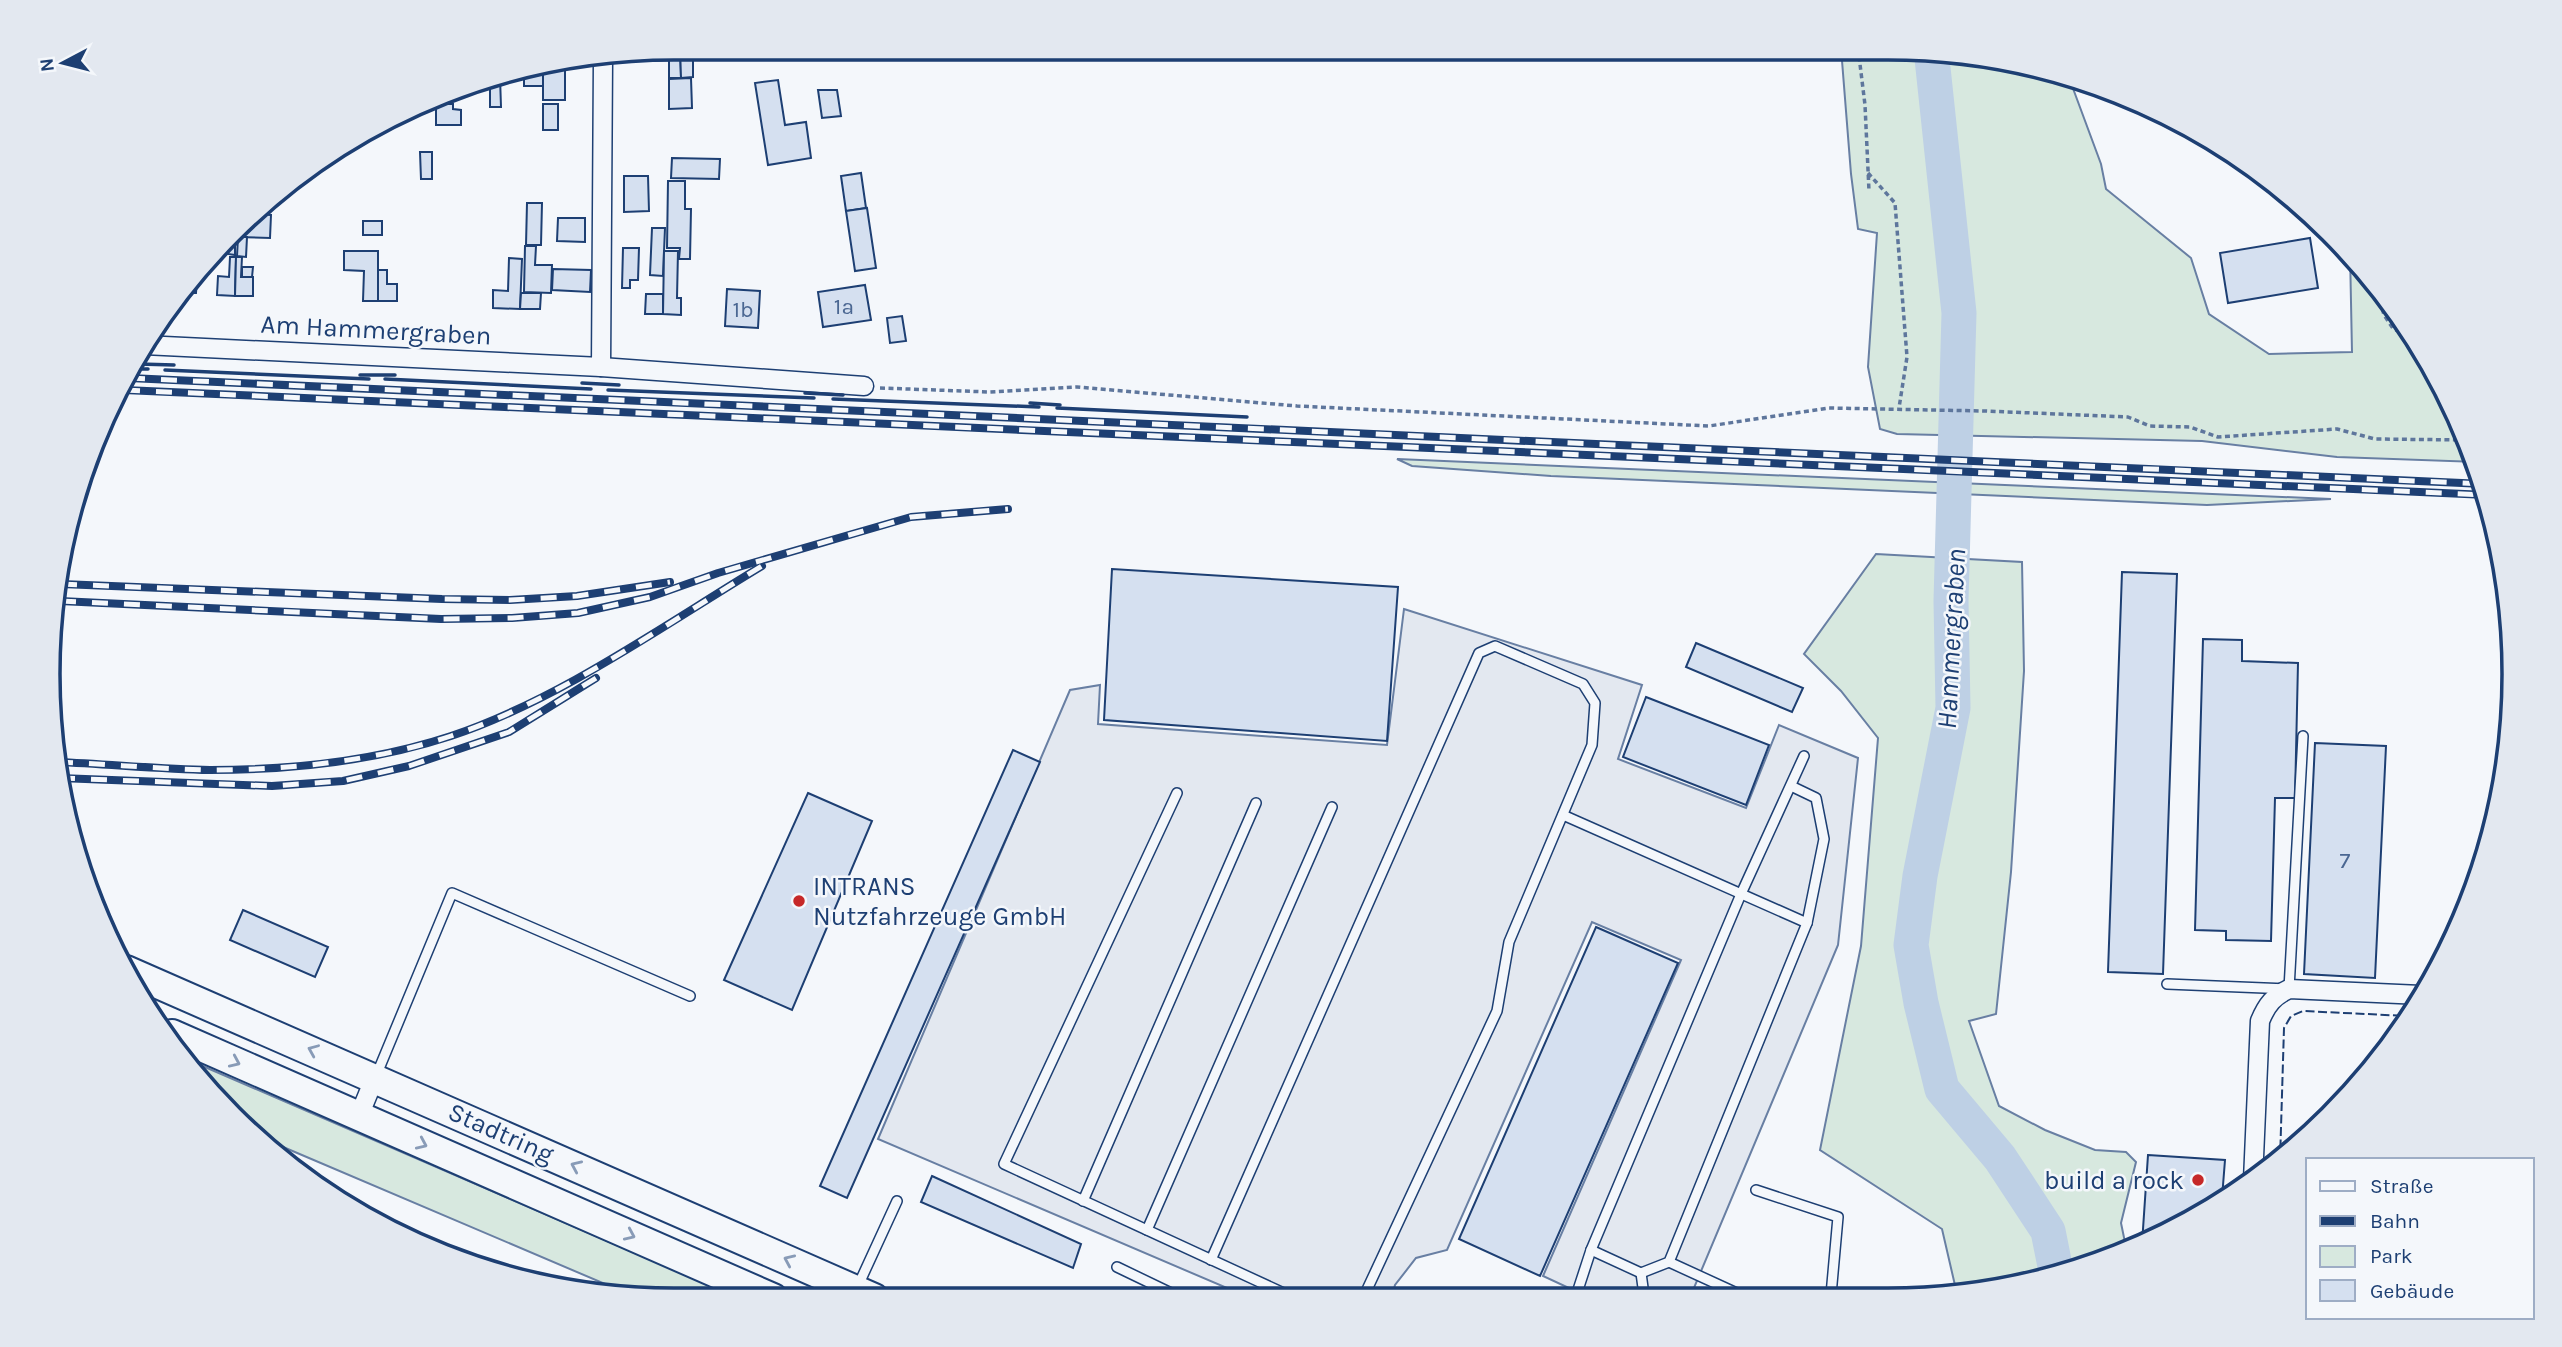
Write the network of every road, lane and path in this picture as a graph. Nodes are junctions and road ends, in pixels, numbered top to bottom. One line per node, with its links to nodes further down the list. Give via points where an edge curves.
1 (1859, 60): 3 (path)
2 (603, 64): 8 (street)
3 (1868, 173): 4 (path); 10 (path, via 1895,203 1907,357)
4 (1869, 191)
5 (2382, 309): 6 (path)
6 (2398, 330)
7 (156, 343): 8 (street, Am Hammergraben)
8 (601, 367): 9 (street, Am Hammergraben)
9 (864, 386): 10 (path, via 989,392 1077,387 1297,406 1709,426 1829,408)
10 (1899, 409): 11 (path, via 2128,417 2150,426 2190,427 2218,437 2336,429 2375,439)
11 (2456, 440)
12 (2303, 736): 23 (lane)
13 (1804, 756): 14 (lane)
14 (1791, 786): 19 (lane); 20 (lane, via 1816,798 1824,839)
15 (1177, 793): 32 (lane, via 1004,1164)
16 (1256, 803): 32 (lane)
17 (1332, 807): 33 (lane)
18 (1563, 815): 19 (lane); 35 (lane, via 1592,745 1595,703 1583,684 1570,678 1495,646 1479,653); 44 (lane, via 1509,942 1497,1011)
19 (1741, 894): 20 (lane); 34 (lane)
20 (1807, 923): 36 (lane)
21 (140, 976): 27 (main road, Stadtring, one-way to 21)
22 (2167, 984): 23 (lane)
23 (2289, 989): 24 (street); 29 (street, via 2275,996 2260,1021)
24 (2411, 995)
25 (690, 996): 27 (lane, via 452,893)
26 (179, 1037): 28 (main road, Stadtring, one-way to 28)
27 (375, 1077): 28 (street); 40 (main road, Stadtring, one-way to 27)
28 (359, 1116): 39 (main road, Stadtring, one-way to 39)
29 (2254, 1167)
30 (1756, 1190): 48 (lane, via 1838,1217)
31 (897, 1200): 41 (lane)
32 (1083, 1201): 33 (lane)
33 (1147, 1230): 35 (lane)
34 (1591, 1250): 38 (lane); 45 (lane)
35 (1211, 1260): 43 (lane)
36 (1669, 1262): 38 (lane); 47 (lane)
37 (1117, 1267): 42 (lane)
38 (1641, 1273): 46 (lane)
39 (750, 1288)
40 (845, 1288)
41 (864, 1288)
42 (1161, 1288)
43 (1272, 1288)
44 (1368, 1288)
45 (1579, 1288)
46 (1643, 1288)
47 (1726, 1288)
48 (1832, 1288)

